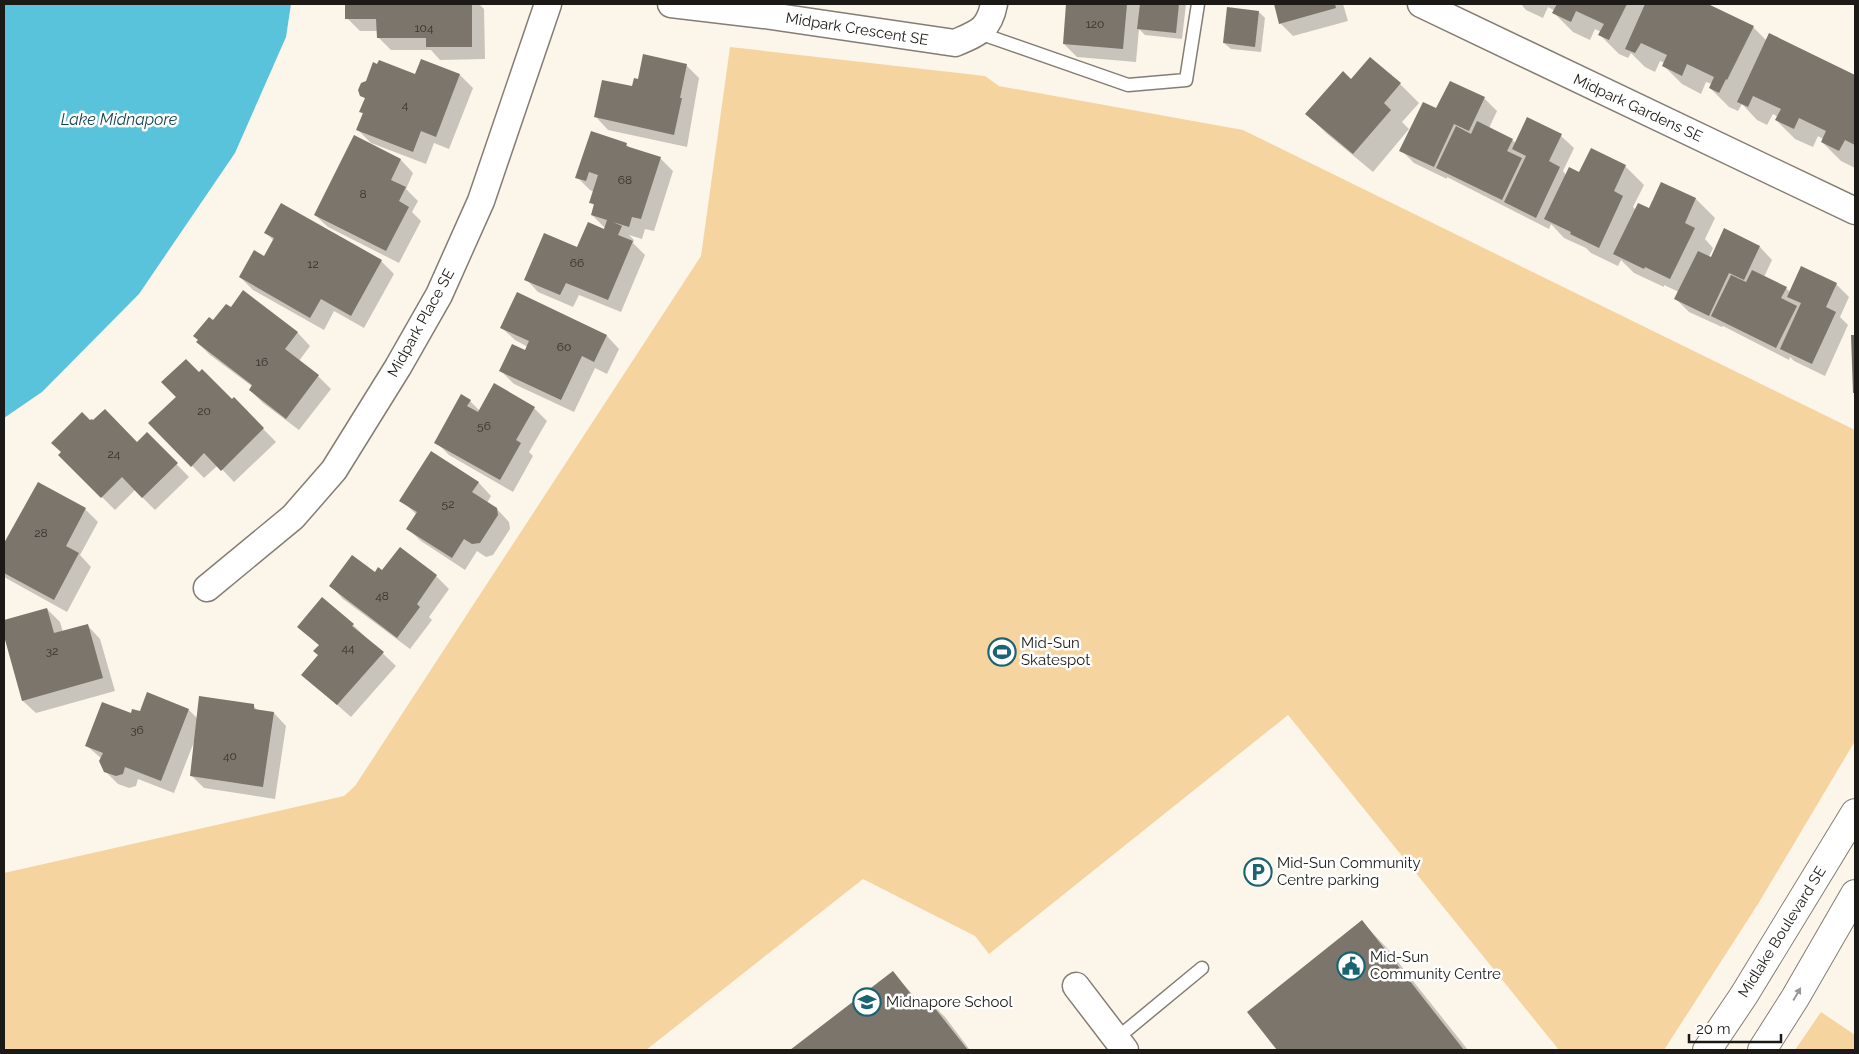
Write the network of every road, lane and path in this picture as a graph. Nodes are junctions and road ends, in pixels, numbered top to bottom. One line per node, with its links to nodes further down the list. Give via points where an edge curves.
1 (548, 4): 8 (street, Midpark Place SE, via 481,200 439,295 398,367 334,470 293,517)
2 (670, 4): 6 (street, Midpark Crescent SE, via 939,41 956,42)
3 (994, 4): 6 (street, via 992,18)
4 (1198, 4): 6 (lane, via 1186,80 1128,85)
5 (1421, 4): 7 (street, Midpark Gardens SE)
6 (979, 33)
7 (1855, 211)
8 (207, 588)
9 (1855, 813): 14 (street, Midlake Boulevard SE)
10 (1855, 894): 15 (street, one-way to 10)
11 (1202, 968): 13 (lane)
12 (1076, 986): 13 (street)
13 (1120, 1045)
14 (1707, 1050)
15 (1762, 1050)

